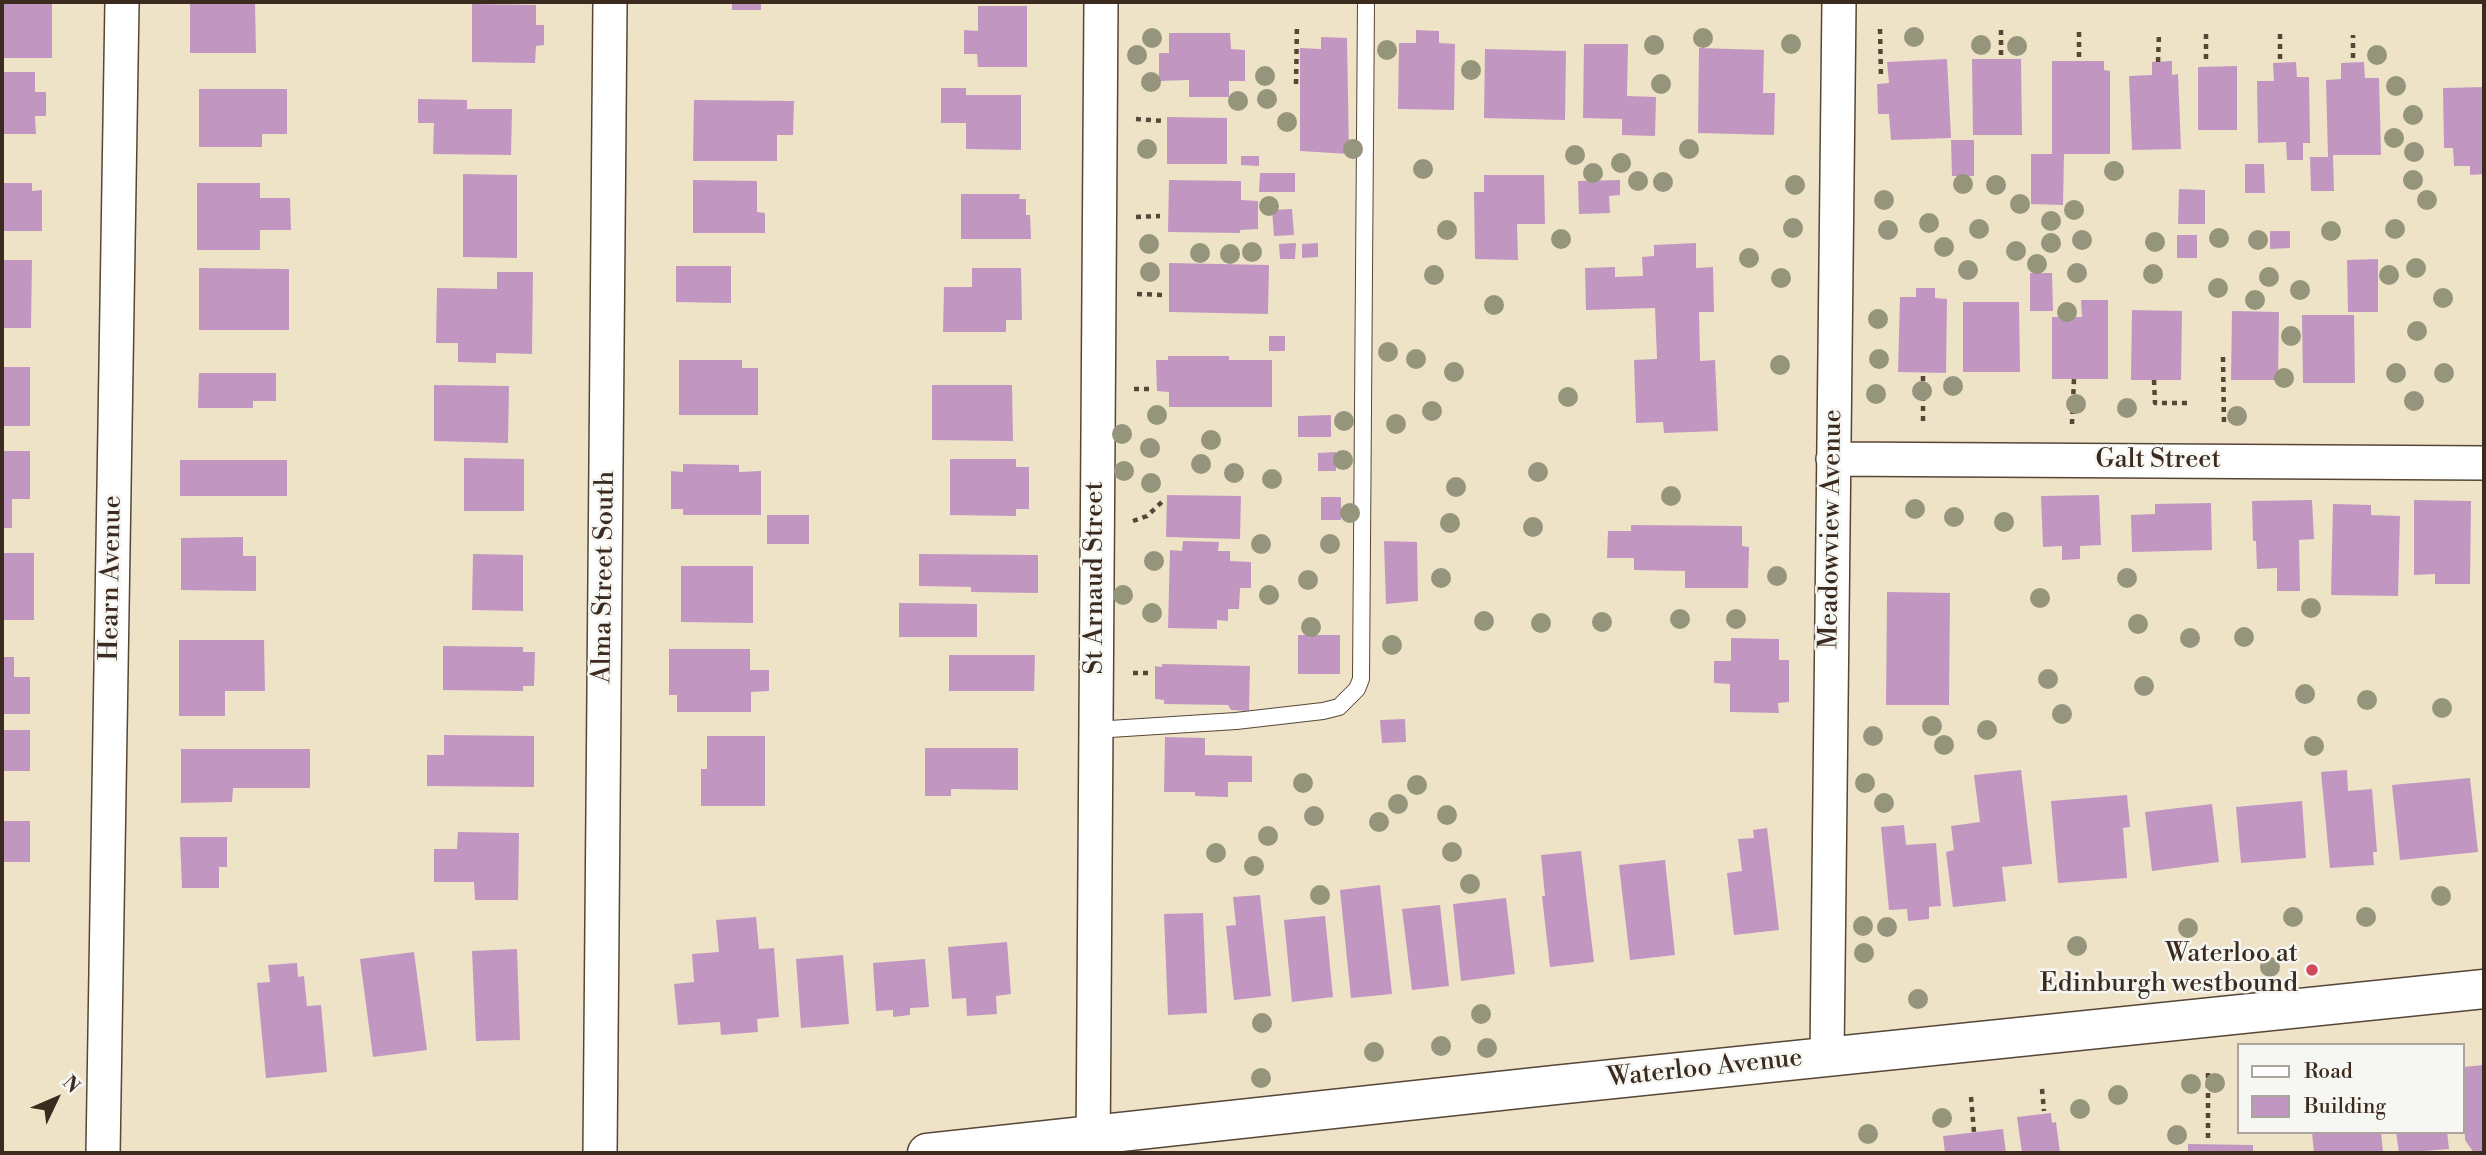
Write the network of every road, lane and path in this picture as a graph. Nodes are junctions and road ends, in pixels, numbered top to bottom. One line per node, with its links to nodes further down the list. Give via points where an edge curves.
1 (122, 2): 54 (street, Hearn Avenue)
2 (611, 2): 55 (street, Alma Street South)
3 (1101, 2): 44 (street, St Arnaud Street)
4 (1366, 2): 44 (lane, via 1357,689 1339,707 1323,711)
5 (1839, 2): 38 (street, Meadowview Avenue)
6 (1297, 24): 21 (path)
7 (1880, 28): 20 (path)
8 (2001, 30): 14 (path)
9 (2079, 31): 15 (path)
10 (2160, 33): 18 (path)
11 (2206, 34): 19 (path)
12 (2280, 34): 17 (path)
13 (2353, 36): 16 (path)
14 (2001, 55)
15 (2079, 57)
16 (2353, 58)
17 (2280, 60)
18 (2158, 62)
19 (2206, 63)
20 (1881, 79)
21 (1296, 83)
22 (1132, 119): 23 (path)
23 (1163, 121)
24 (1160, 216): 25 (path)
25 (1132, 217)
26 (1132, 294): 27 (path)
27 (1164, 295)
28 (2223, 357): 37 (path)
29 (1923, 373): 35 (path)
30 (2074, 379): 36 (path)
31 (2154, 380): 34 (path, via 2155,403)
32 (1132, 389): 33 (path)
33 (1151, 389)
34 (2191, 404)
35 (1923, 425)
36 (2072, 427)
37 (2224, 428)
38 (1833, 459): 39 (street, Galt Street); 46 (street, Meadowview Avenue)
39 (2484, 463)
40 (1163, 500): 41 (path, via 1147,516)
41 (1132, 521)
42 (1133, 673): 43 (path)
43 (1152, 673)
44 (1094, 730): 53 (street, St Arnaud Street)
45 (2484, 989): 46 (street, Waterloo Avenue)
46 (1827, 1056): 53 (street, Waterloo Avenue)
47 (2208, 1073): 52 (path)
48 (2042, 1089): 50 (path)
49 (1971, 1097): 51 (path)
50 (2044, 1111)
51 (1974, 1132)
52 (2208, 1140)
53 (1093, 1144): 56 (street, Waterloo Avenue)
54 (103, 1153)
55 (600, 1153)
56 (927, 1153)

